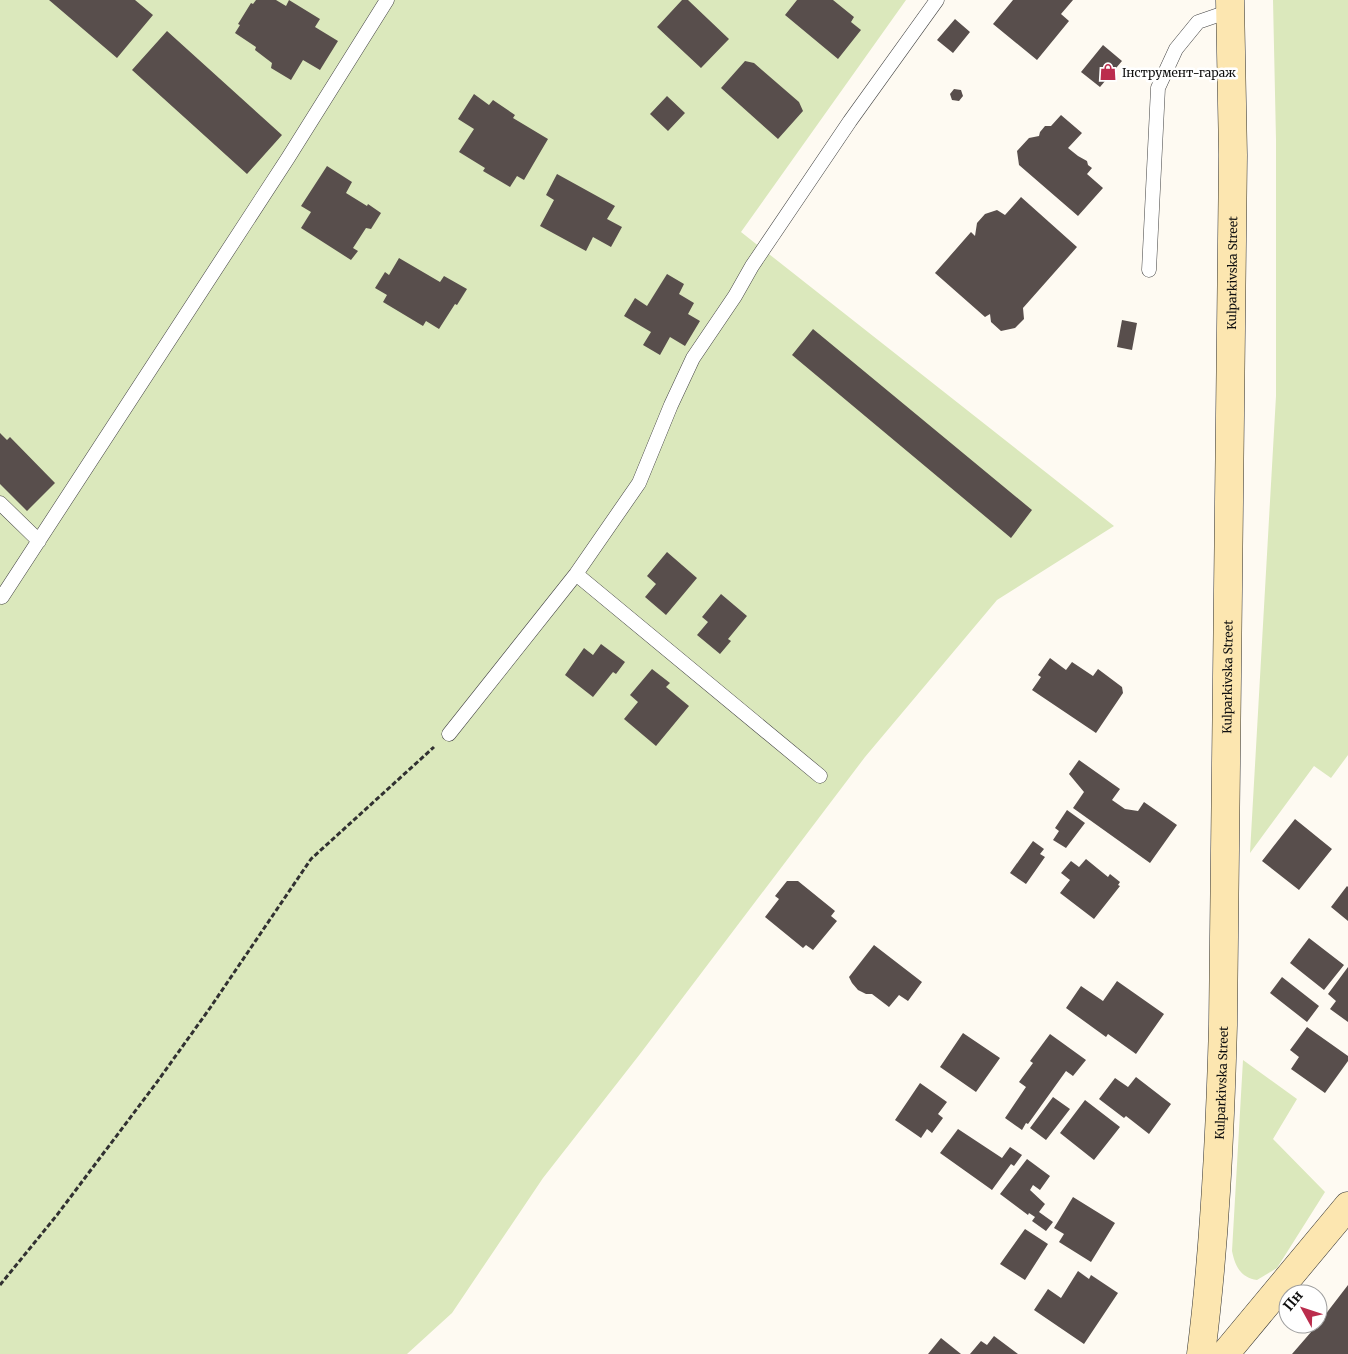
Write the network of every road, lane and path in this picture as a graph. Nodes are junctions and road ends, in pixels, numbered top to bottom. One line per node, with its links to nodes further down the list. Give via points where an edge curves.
1 (387, 0): 6 (lane)
2 (937, 0): 7 (lane, via 850,121 693,358 639,483)
3 (1230, 5): 4 (lane, via 1198,22 1176,49 1158,88); 13 (main road, Kulparkivska Street, via 1233,155 1223,1024 1212,1255)
4 (1149, 270)
5 (0, 504): 6 (lane)
6 (39, 541): 8 (lane)
7 (576, 574): 9 (lane); 10 (lane)
8 (2, 597)
9 (449, 734): 12 (path, via 311,859 157,1082)
10 (820, 776)
11 (1348, 1206): 14 (main road)
12 (0, 1285)
13 (1201, 1354)
14 (1225, 1354)

